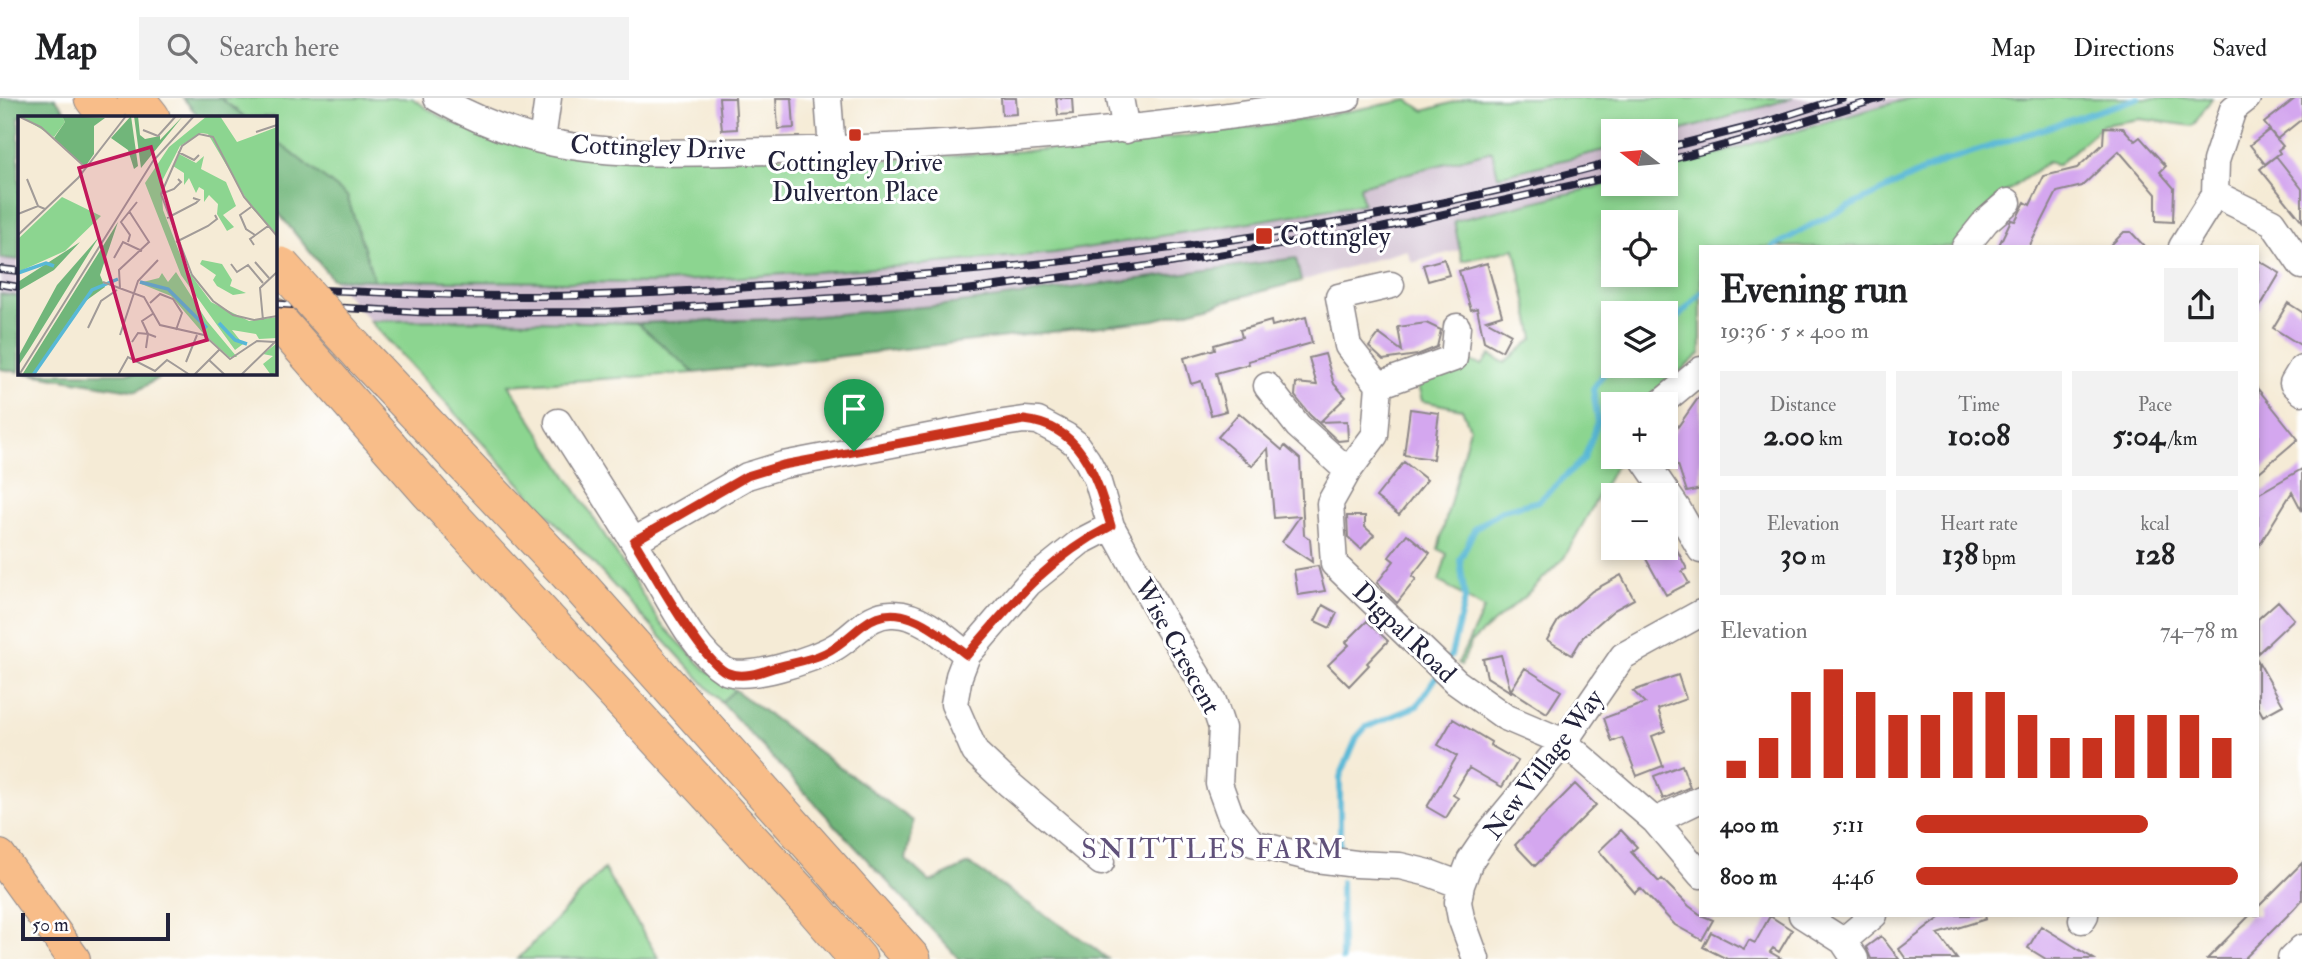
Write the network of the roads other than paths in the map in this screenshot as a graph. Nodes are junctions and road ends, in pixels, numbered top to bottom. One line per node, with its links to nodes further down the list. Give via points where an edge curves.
1 (93, 98): 10 (highway)
2 (136, 98): 11 (highway)
3 (155, 98): 12 (highway)
4 (438, 98): 14 (street, Cottingley Drive, via 496,126)
5 (548, 98): 14 (street)
6 (828, 98): 15 (street)
7 (1121, 98): 13 (street)
8 (1347, 98): 13 (street, Cottingley Drive)
9 (2247, 98): 16 (street, via 2233,109 2216,161)
10 (106, 116)
11 (150, 116)
12 (167, 116)
13 (1126, 130): 15 (street, Cottingley Drive)
14 (542, 140): 15 (street, Cottingley Drive, via 604,149 685,152)
15 (832, 149)
16 (2216, 194): 19 (street); 21 (street, via 2272,222)
17 (2008, 202): 18 (street)
18 (1967, 245)
19 (2183, 245)
20 (278, 262): 52 (highway, bridge, via 579,585)
21 (2302, 266)
22 (1391, 285): 27 (street, via 1339,297 1348,346)
23 (276, 318): 50 (highway, via 430,493)
24 (1457, 327): 27 (street, via 1454,358)
25 (2302, 369): 30 (street, via 2293,383)
26 (1699, 372): 29 (street)
27 (1380, 385): 33 (street, Digpal Road, via 1375,435)
28 (1267, 386): 33 (street, via 1298,426)
29 (1674, 392)
30 (2302, 392)
31 (558, 422): 35 (street)
32 (1650, 469): 36 (street)
33 (1348, 471): 39 (street, Digpal Road, via 1330,503 1334,564 1456,682 1505,716)
34 (1111, 526): 35 (street, Wise Crescent, via 1097,479 1075,443 1047,425 1024,420 783,465 747,476); 38 (street, via 1080,542 1029,583); 45 (street, Wise Crescent, via 1213,701 1222,728 1219,784 1231,817 1252,843 1316,859 1401,866)
35 (634, 541): 38 (street, via 700,645 726,672 755,674 823,654 873,619 895,613 929,625)
36 (1699, 546)
37 (1699, 614): 39 (street, New Village Way, via 1623,656)
38 (967, 655): 43 (street, via 954,704 975,752)
39 (1564, 742): 41 (street, Digpal Road); 45 (street, New Village Way, via 1489,833)
40 (1699, 800): 41 (street)
41 (1655, 821): 44 (street, Digpal Road)
42 (0, 856): 51 (main road)
43 (1101, 862)
44 (1699, 873)
45 (1461, 885): 53 (street, New Village Way, via 1461,918)
46 (1805, 917): 49 (street)
47 (1873, 917): 49 (street)
48 (2302, 947): 54 (street)
49 (1849, 950)
50 (853, 953)
51 (74, 959)
52 (912, 959)
53 (1476, 959)
54 (2291, 959)

